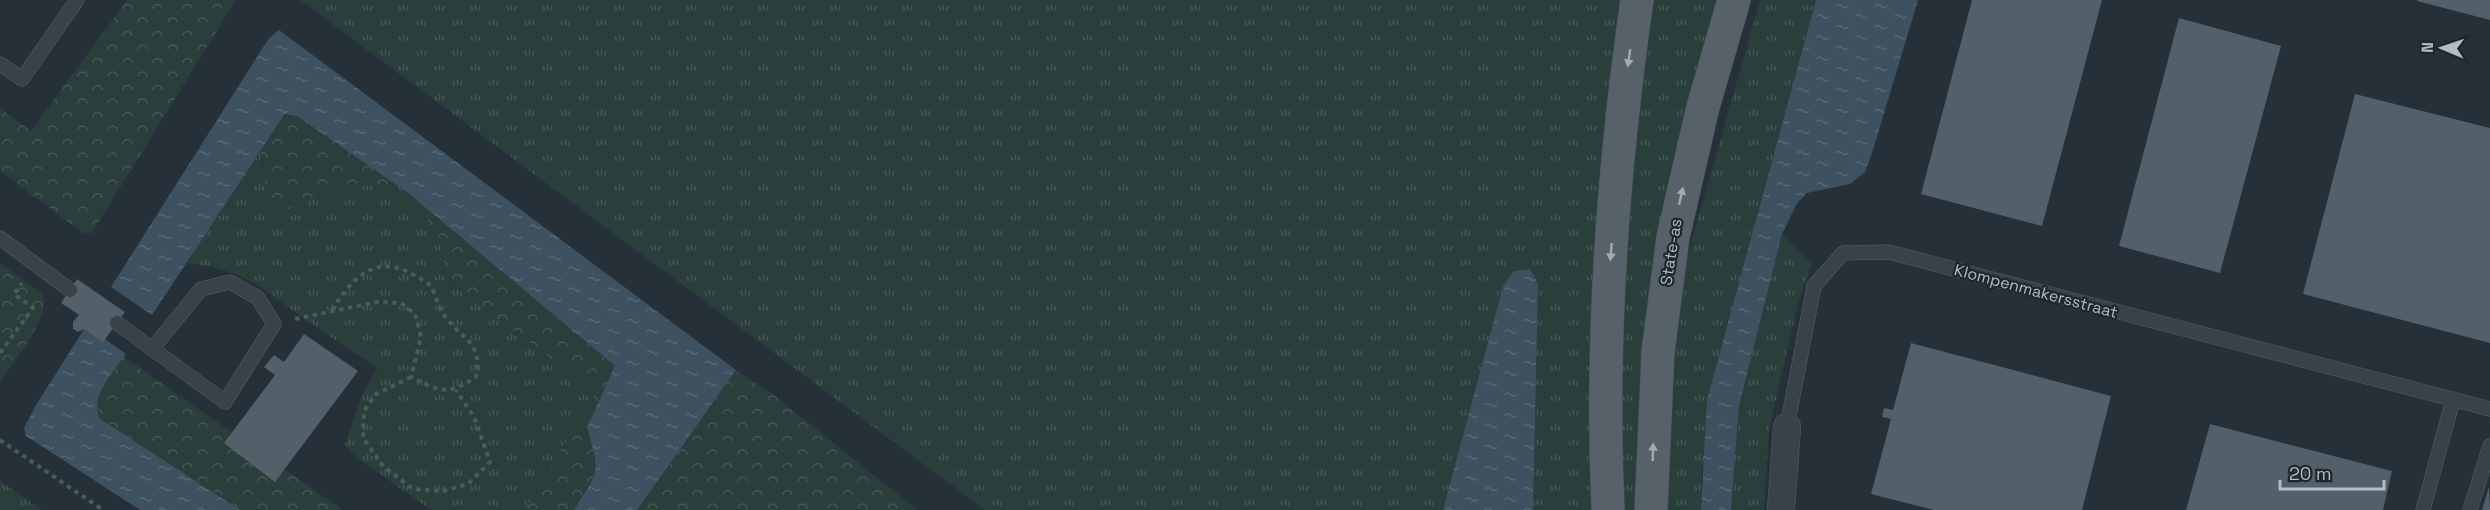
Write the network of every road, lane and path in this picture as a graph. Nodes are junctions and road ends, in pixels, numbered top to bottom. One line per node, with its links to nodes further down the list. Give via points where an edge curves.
1 (77, 0): 4 (lane, via 22,79)
2 (1637, 0): 21 (main road, one-way to 21, via 1620,130 1610,279)
3 (1734, 0): 22 (main road, State-as, one-way to 3, via 1658,352 1673,237 1703,107)
4 (0, 64)
5 (0, 238): 6 (lane)
6 (35, 264): 7 (lane); 12 (path, via 14,294 33,308)
7 (70, 290)
8 (332, 310): 10 (path); 13 (path, via 377,302 401,303 415,314 420,337); 14 (path, via 354,281 379,265 398,266 429,284 443,314 468,339 479,361 476,377)
9 (117, 323): 11 (lane)
10 (274, 324): 11 (lane, via 258,298 230,282 201,289); 11 (lane, via 225,402)
11 (152, 349)
12 (0, 353)
13 (411, 377): 14 (path, via 434,389); 14 (path, via 376,394 364,411 363,438 382,466 413,489 443,491 468,484 490,462 474,417)
14 (456, 390)
15 (2453, 400): 16 (lane, Klompenmakersstraat); 17 (lane, Klompenmakersstraat, via 1889,252 1843,253 1814,286); 24 (lane)
16 (2490, 409)
17 (1787, 427): 23 (street, Klompenmakersstraat)
18 (0, 440): 20 (path)
19 (2490, 446): 25 (lane)
20 (103, 510)
21 (1608, 510)
22 (1651, 510)
23 (1781, 510)
24 (2423, 510)
25 (2470, 510)

